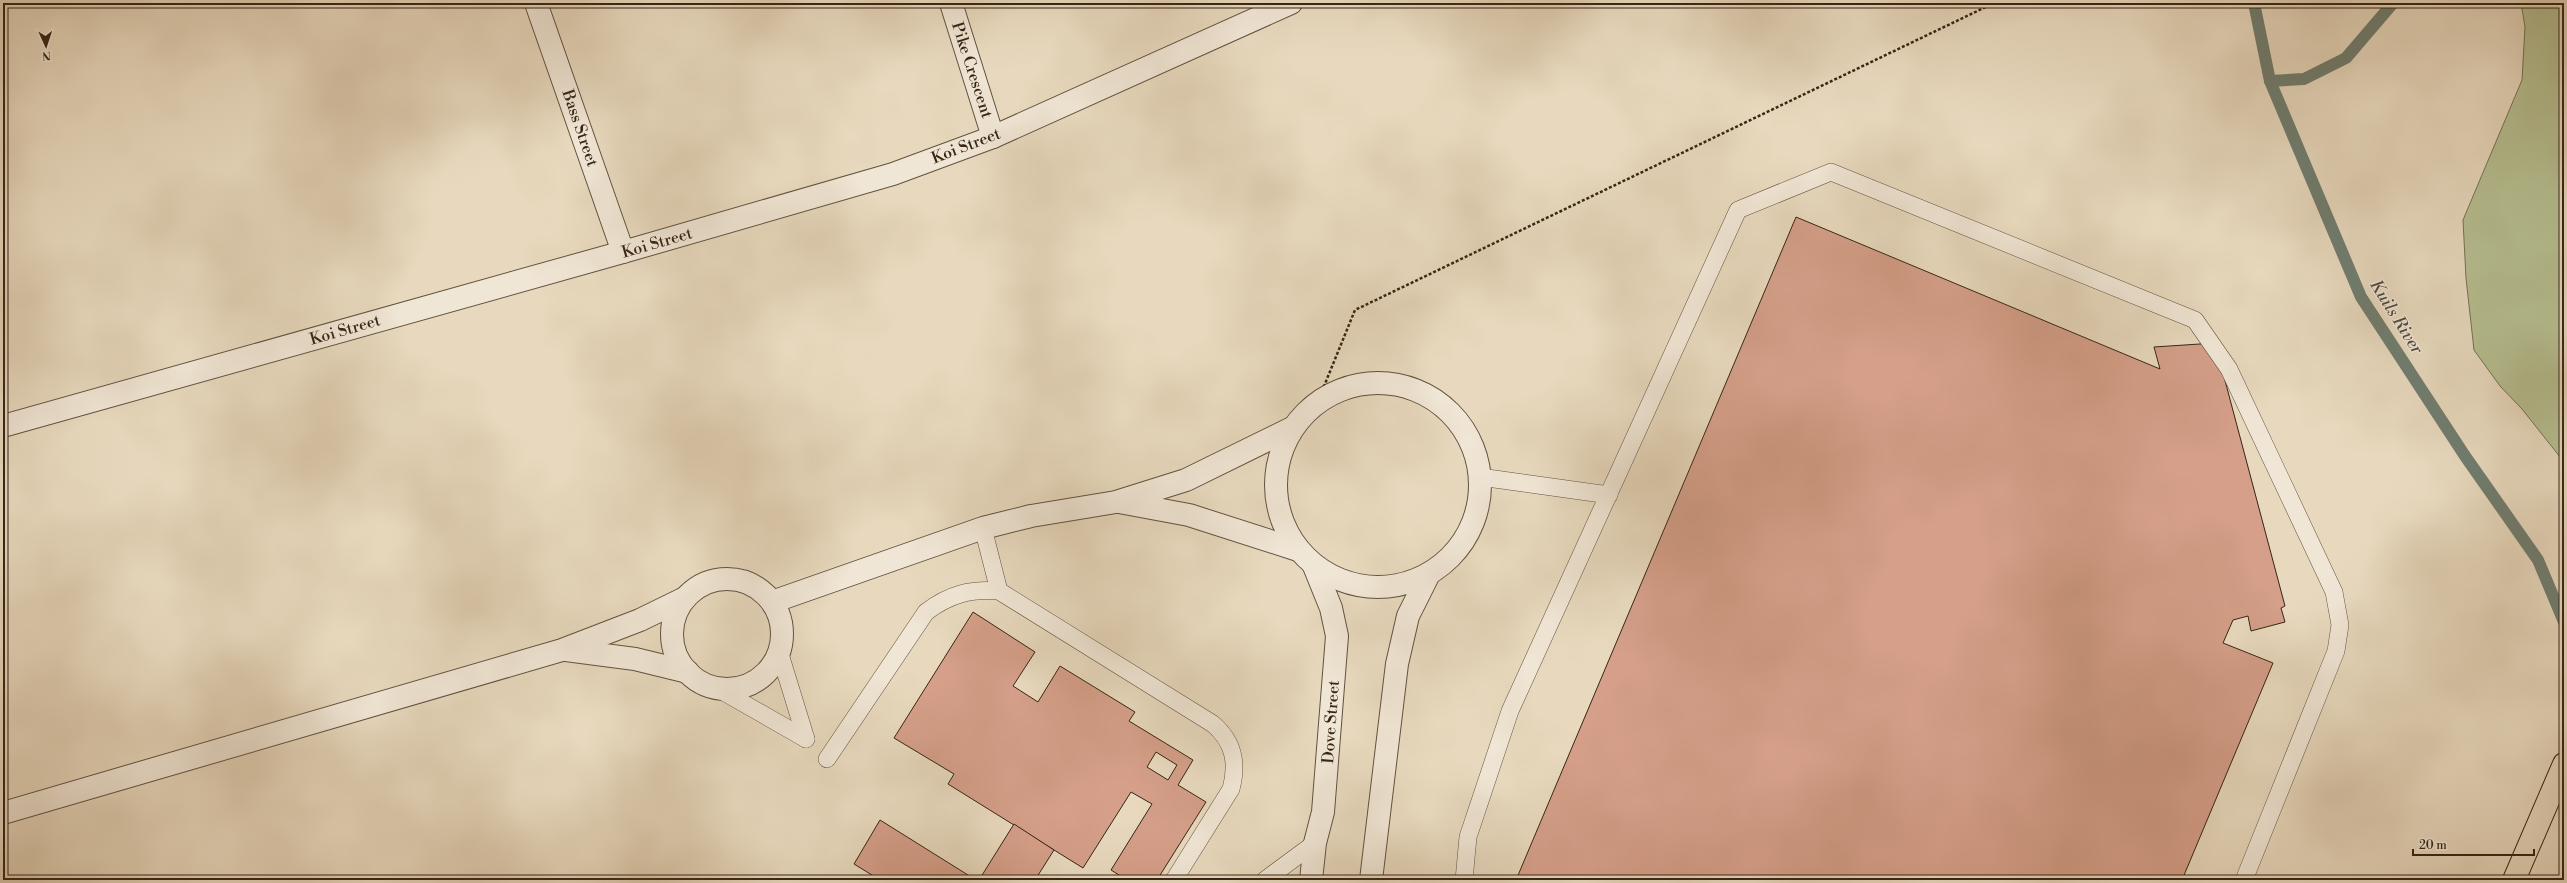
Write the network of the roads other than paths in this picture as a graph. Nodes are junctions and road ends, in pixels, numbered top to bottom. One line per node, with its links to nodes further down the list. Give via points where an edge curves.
1 (536, 3): 5 (street, Bass Street)
2 (951, 3): 4 (street, Pike Crescent)
3 (1291, 3): 4 (street, Koi Street)
4 (993, 137): 5 (street, Koi Street, via 893,174)
5 (624, 252): 6 (street, Koi Street)
6 (3, 426)
7 (1292, 428): 8 (street, Dove Street, via 1318,401 1346,388 1376,383 1407,387 1435,400 1458,421 1473,447); 10 (street, via 1186,480); 12 (street, Dove Street, via 1278,458 1274,490 1281,522)
8 (1480, 477): 9 (lane); 14 (street, Dove Street, via 1478,506 1469,533 1452,556)
9 (1609, 495): 30 (lane, via 1510,711 1468,837); 31 (lane, via 1738,210 1831,172 2195,320 2229,369 2334,592 2340,625 2336,651)
10 (1116, 502): 11 (street, via 1031,516); 12 (street, via 1189,515)
11 (983, 528): 15 (lane); 17 (street)
12 (1298, 550): 13 (street, Dove Street)
13 (1314, 566): 14 (street, Dove Street, via 1341,582 1370,588 1401,585); 25 (street, Dove Street, via 1331,608 1337,636 1328,766 1323,812)
14 (1429, 574): 29 (street, Dove Street, via 1408,616 1397,664)
15 (999, 591): 22 (lane, via 978,589 958,593 926,612); 26 (lane, via 1213,724 1229,743 1234,755 1235,772 1231,789)
16 (683, 599): 17 (street, via 696,588 711,581 729,579 755,587); 18 (street, via 640,620); 20 (street, via 674,617 671,637 676,656)
17 (772, 602): 19 (street, via 780,617 782,634)
18 (562, 650): 20 (street, via 635,659); 24 (street)
19 (779, 651): 21 (street, via 772,665 761,677 747,685); 21 (lane, via 806,739)
20 (688, 672): 21 (street, via 700,682)
21 (715, 687)
22 (827, 759)
23 (2564, 764): 32 (highway)
24 (3, 813)
25 (1315, 843): 27 (lane); 28 (street, Dove Street)
26 (1174, 880)
27 (1265, 880)
28 (1311, 880)
29 (1371, 880)
30 (1464, 880)
31 (2244, 880)
32 (2514, 880)

